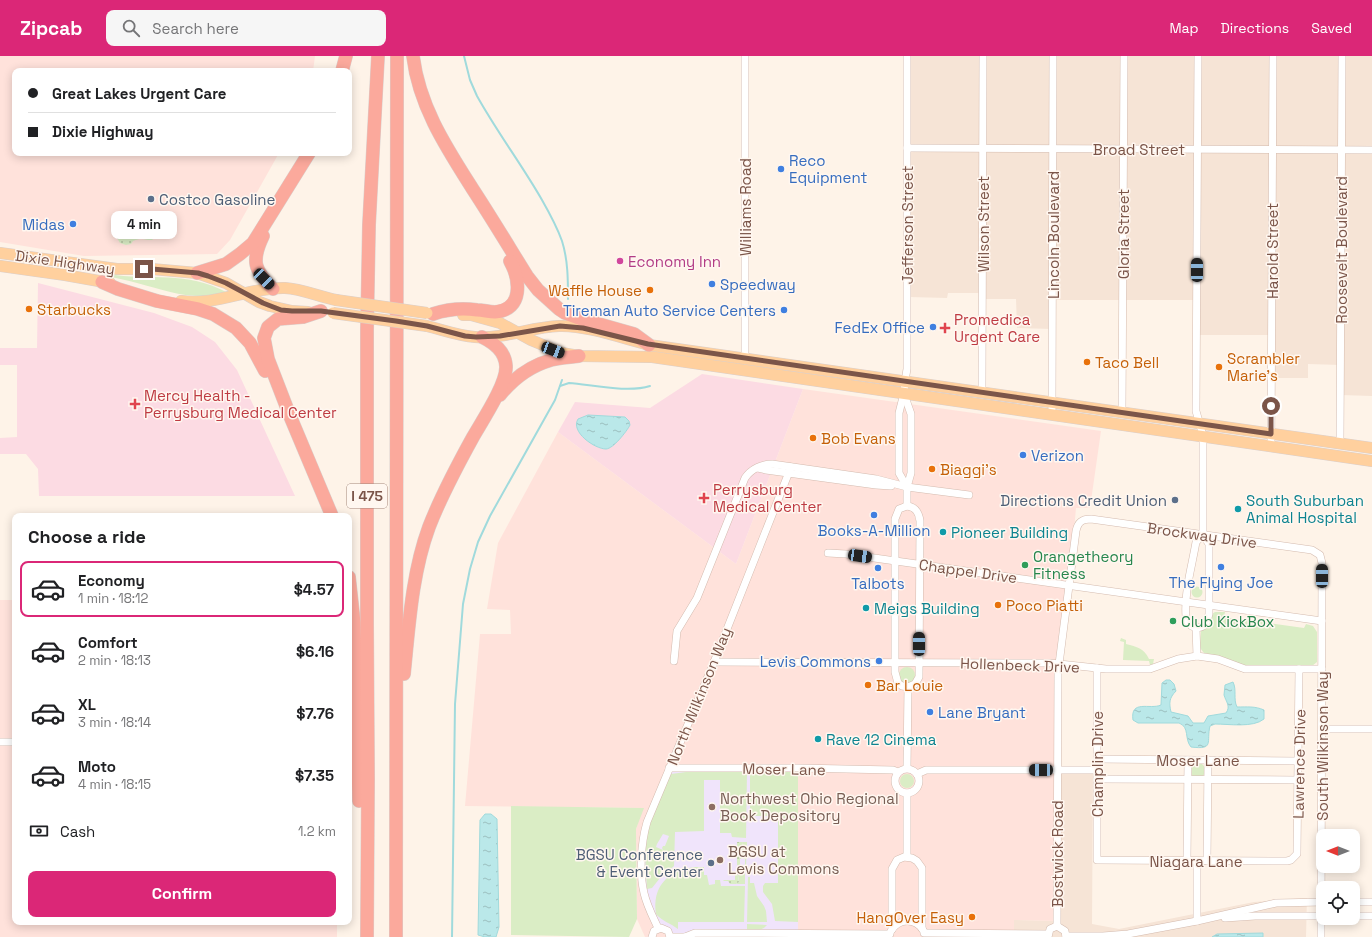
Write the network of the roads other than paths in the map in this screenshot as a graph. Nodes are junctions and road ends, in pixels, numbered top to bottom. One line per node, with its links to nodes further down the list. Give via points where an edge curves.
1 (345, 56): 14 (highway)
2 (369, 56): 36 (highway, via 366,167)
3 (378, 56): 36 (highway, I 475, via 369,225)
4 (397, 56): 102 (highway, I 475)
5 (413, 56): 15 (highway, via 422,95)
6 (745, 56): 41 (street, Williams Road)
7 (907, 56): 16 (street, Jefferson Street)
8 (983, 56): 17 (street, Wilson Street)
9 (1053, 56): 18 (street, Lincoln Boulevard)
10 (1124, 56): 19 (street, Gloria Street)
11 (1198, 56): 20 (street)
12 (1273, 56): 21 (street, Harold Street)
13 (1342, 56): 22 (street, Roosevelt Boulevard)
14 (343, 68)
15 (437, 130): 35 (highway, via 454,167 511,262 516,272 518,290 510,306 495,312 464,308); 39 (highway, via 538,290 565,313 634,334)
16 (907, 148): 17 (street, Broad Street); 42 (street, Jefferson Street, via 907,369)
17 (983, 149): 18 (street, Broad Street); 43 (street, Wilson Street)
18 (1053, 149): 19 (street, Broad Street); 45 (street, Lincoln Boulevard)
19 (1123, 149): 20 (street, Broad Street); 47 (street, Gloria Street)
20 (1198, 149): 21 (street, Broad Street); 50 (street, via 1196,411)
21 (1272, 149): 22 (street, Broad Street); 51 (street, Harold Street)
22 (1342, 150): 23 (street, Broad Street); 53 (street, Roosevelt Boulevard)
23 (1372, 150)
24 (307, 156): 25 (highway)
25 (286, 190): 30 (highway, via 253,243 226,264); 32 (highway, via 258,246 256,258 257,270)
26 (0, 253): 28 (main road, Dixie Highway)
27 (0, 259): 28 (main road, via 67,268)
28 (86, 265): 30 (main road, Dixie Highway)
29 (0, 266): 31 (main road, Dixie Highway)
30 (198, 273): 33 (main road, Dixie Highway)
31 (102, 282): 33 (main road, Dixie Highway, via 187,302); 49 (highway, via 156,301 209,313 236,328 250,343)
32 (274, 289): 33 (main road, Dixie Highway); 35 (main road, Dixie Highway, bridge, via 297,290 324,298)
33 (244, 293): 34 (main road, Dixie Highway, via 281,310)
34 (327, 312): 38 (main road, Dixie Highway, bridge, via 427,326 465,336); 49 (highway, via 278,319 268,327 264,338 268,359)
35 (430, 313): 37 (main road, Dixie Highway, via 470,315 500,323)
36 (367, 330): 125 (highway, I 475, via 368,778)
37 (519, 333): 38 (main road, Dixie Highway); 39 (main road, Dixie Highway, via 560,326 583,328); 40 (main road, Dixie Highway, via 562,353)
38 (482, 337): 46 (highway, via 494,343 500,350 506,366)
39 (648, 344): 41 (main road, Dixie Highway)
40 (579, 356): 44 (main road, Dixie Highway, via 652,357); 46 (highway, via 540,364 510,383)
41 (745, 358): 42 (main road, Dixie Highway)
42 (904, 381): 43 (main road, Dixie Highway); 44 (street, Jefferson Street)
43 (982, 392): 45 (main road, Dixie Highway)
44 (904, 394): 48 (main road, Dixie Highway); 58 (street, via 911,414 911,473); 58 (street, via 899,413 899,473)
45 (1052, 402): 47 (main road, Dixie Highway); 48 (street, Lincoln Boulevard)
46 (492, 406): 102 (highway, via 448,484 422,550 408,633)
47 (1122, 412): 50 (main road, Dixie Highway)
48 (1052, 414): 52 (main road, Dixie Highway)
49 (290, 416): 61 (highway)
50 (1200, 424): 51 (main road, Dixie Highway); 52 (street)
51 (1271, 434): 53 (main road, Dixie Highway); 54 (street, Harold Street)
52 (1203, 436): 54 (main road, Dixie Highway); 63 (street)
53 (1340, 444): 55 (main road, Dixie Highway)
54 (1271, 446): 56 (main road, Dixie Highway)
55 (1372, 448)
56 (1372, 461)
57 (790, 470): 58 (street, via 876,479); 75 (street, via 768,464 752,470 745,478 697,598 677,631); 76 (street, North Wilkinson Way)
58 (907, 486): 59 (street); 60 (street)
59 (969, 495)
60 (907, 506): 66 (street, via 899,510 894,519); 67 (street, via 915,509 919,516)
61 (331, 513)
62 (1082, 520): 63 (street, Brockway Drive, via 1092,519); 68 (street, Bostwick Road, via 1076,531)
63 (1203, 535): 65 (street, Brockway Drive, via 1312,550); 69 (street, via 1196,542); 71 (street, via 1209,544)
64 (828, 553): 66 (street, Chappel Drive)
65 (1320, 555): 72 (street, South Wilkinson Way)
66 (894, 561): 67 (street, Chappel Drive); 77 (street)
67 (920, 564): 68 (street, Chappel Drive); 78 (street)
68 (1069, 586): 69 (street, Chappel Drive); 79 (street, Bostwick Road)
69 (1186, 603): 71 (street, Chappel Drive); 73 (street, via 1187,621 1190,626)
70 (352, 605): 125 (highway)
71 (1208, 606): 72 (street, Chappel Drive); 73 (street, via 1206,622)
72 (1322, 622): 82 (street, South Wilkinson Way)
73 (1196, 628): 74 (street)
74 (1197, 656): 80 (street, Hollenbeck Drive, via 1178,659 1150,669); 81 (street, Hollenbeck Drive, via 1218,659 1245,669)
75 (674, 660)
76 (714, 662): 77 (street, Hollenbeck Drive); 92 (street, North Wilkinson Way)
77 (894, 662): 78 (street, Hollenbeck Drive); 83 (street, via 896,678 902,686)
78 (919, 662): 79 (street, Hollenbeck Drive); 83 (street, via 918,681)
79 (1059, 664): 80 (street, Hollenbeck Drive); 94 (street, Bostwick Road)
80 (1097, 668): 88 (street, Champlin Drive)
81 (1300, 669): 82 (street, Hollenbeck Drive); 91 (street, Lawrence Drive)
82 (1322, 669): 84 (street, South Wilkinson Way)
83 (908, 687): 93 (street)
84 (1322, 729): 85 (street); 110 (street, South Wilkinson Way)
85 (1372, 729)
86 (0, 742): 87 (street)
87 (12, 742)
88 (1097, 759): 89 (street, Moser Lane); 95 (street, Champlin Drive)
89 (1188, 760): 90 (street, Moser Lane); 99 (street)
90 (1208, 760): 91 (street, Moser Lane); 100 (street)
91 (1299, 760): 101 (street, Lawrence Drive)
92 (669, 768): 96 (street, Moser Lane, via 798,768); 120 (street, North Wilkinson Way, via 647,822 642,844 642,885)
93 (907, 768): 96 (street); 97 (street)
94 (1058, 770): 95 (street); 97 (street, via 926,770); 119 (street, Bostwick Road)
95 (1097, 770): 98 (street, Champlin Drive)
96 (898, 772): 103 (street, via 895,784 899,790)
97 (917, 774): 103 (street, via 917,785 914,790)
98 (1097, 779): 99 (street, Moser Lane); 106 (street, Champlin Drive)
99 (1188, 780): 100 (street, Moser Lane); 107 (street)
100 (1208, 780): 101 (street, Moser Lane); 109 (street)
101 (1298, 780): 105 (street, Lawrence Drive, via 1298,850)
102 (396, 785): 126 (highway, I 475)
103 (907, 793): 104 (street)
104 (907, 857): 121 (street, via 897,860 892,869); 122 (street, via 916,860 922,868)
105 (1295, 858): 109 (street, Niagara Lane, via 1287,861)
106 (1097, 860): 107 (street, Niagara Lane)
107 (1187, 861): 108 (street, Niagara Lane)
108 (1197, 861): 109 (street, Niagara Lane); 117 (street)
109 (1207, 861)
110 (1322, 881)
111 (1316, 902): 117 (street, via 1276,903)
112 (1360, 902): 113 (street)
113 (1372, 902)
114 (1316, 916): 117 (street, via 1255,916)
115 (1360, 916): 116 (street)
116 (1372, 916)
117 (1197, 920): 124 (street, via 1128,934)
118 (1322, 925): 130 (street, South Wilkinson Way)
119 (1057, 926): 123 (street, via 1052,928); 124 (street, via 1063,928)
120 (658, 928): 127 (street); 128 (street, North Wilkinson Way, via 667,930)
121 (891, 933): 122 (street, via 898,924 905,921 916,923); 129 (street, via 695,933)
122 (923, 933): 123 (street)
123 (1048, 936)
124 (1066, 936)
125 (365, 937)
126 (396, 937)
127 (652, 937)
128 (670, 937): 129 (street)
129 (685, 937)
130 (1321, 937)

